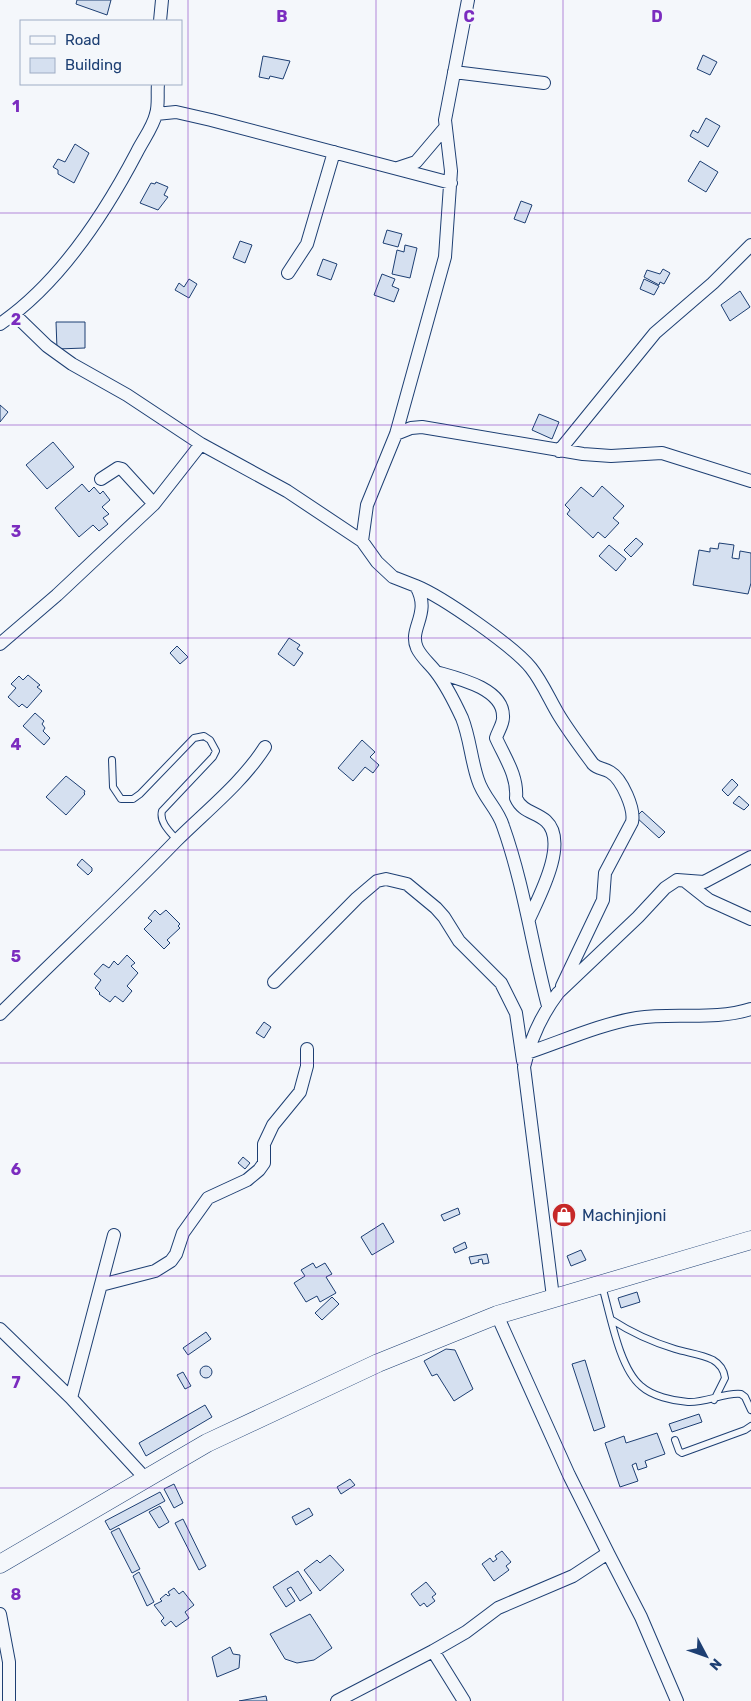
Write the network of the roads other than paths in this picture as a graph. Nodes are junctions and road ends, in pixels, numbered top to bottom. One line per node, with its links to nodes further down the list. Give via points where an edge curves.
1 (162, 0): 3 (street)
2 (468, 0): 4 (street)
3 (160, 20)
4 (454, 72): 5 (street); 8 (street)
5 (544, 82)
6 (158, 85): 7 (street)
7 (156, 114): 9 (street, via 187,114); 14 (street, via 126,172 79,244 53,276)
8 (444, 129): 10 (street, via 416,162); 11 (street)
9 (334, 152): 10 (street); 13 (street, via 306,244)
10 (398, 168): 11 (street)
11 (451, 184): 16 (street, via 445,257)
12 (751, 245): 18 (street, via 655,333)
13 (288, 273)
14 (14, 314): 15 (street); 17 (street, via 58,353)
15 (0, 324)
16 (396, 434): 18 (street, via 422,427); 22 (street, via 373,487)
17 (201, 444): 21 (street); 22 (street, via 287,491)
18 (559, 452): 20 (street, via 611,456 662,453)
19 (100, 479): 21 (street, via 118,468 122,469)
20 (751, 481)
21 (154, 504): 24 (street, via 58,595)
22 (362, 541): 23 (street, via 392,577)
23 (416, 586): 25 (street, via 424,603 415,643); 34 (street, via 462,614 530,666 566,726 595,766 614,776 630,803 634,816 605,873 603,900)
24 (0, 644)
25 (436, 672): 31 (street, via 461,717 479,783 502,821); 31 (street, via 475,683 496,701 504,718 496,738 512,771 516,798 526,810 550,825 552,868)
26 (264, 746): 28 (street, via 238,779)
27 (112, 760): 28 (lane, via 113,787 121,799 128,800 140,794 194,738 204,736 210,740 216,751 213,757 160,816)
28 (177, 840): 37 (street)
29 (751, 857): 30 (street, via 714,879 704,882)
30 (685, 880): 32 (street, via 710,900); 34 (street, via 677,880 665,888)
31 (529, 919): 35 (street)
32 (751, 919)
33 (274, 982): 40 (street, via 377,881 386,879 407,884 436,908 459,941 501,983 516,1013)
34 (558, 993): 35 (street)
35 (548, 1006): 39 (street)
36 (751, 1009): 39 (street, via 708,1017 637,1018)
37 (0, 1014)
38 (307, 1049): 44 (street, via 307,1066 300,1092 273,1125 264,1144 264,1163 258,1170 247,1180 208,1198 183,1233 171,1261 155,1271)
39 (528, 1052): 40 (street)
40 (524, 1067): 45 (street)
41 (114, 1235): 44 (street)
42 (751, 1240): 43 (street)
43 (601, 1283): 45 (street); 47 (lane)
44 (101, 1285): 49 (street)
45 (552, 1297): 46 (street)
46 (497, 1315): 54 (street, via 331,1384 207,1443); 55 (street)
47 (612, 1320): 50 (lane, via 622,1353 634,1379 642,1387 656,1395 688,1402); 50 (lane, via 654,1342 718,1364 725,1378)
48 (0, 1329): 49 (street)
49 (71, 1398): 54 (street)
50 (714, 1400): 51 (lane, via 741,1394)
51 (751, 1410)
52 (751, 1426): 53 (lane, via 682,1453)
53 (675, 1440)
54 (145, 1478): 56 (street)
55 (608, 1553): 58 (street, via 573,1576 498,1608); 62 (street, via 641,1617)
56 (0, 1564)
57 (0, 1614): 59 (street, via 9,1662)
58 (433, 1652): 60 (street); 61 (street)
59 (9, 1701)
60 (337, 1701)
61 (464, 1701)
62 (677, 1701)

